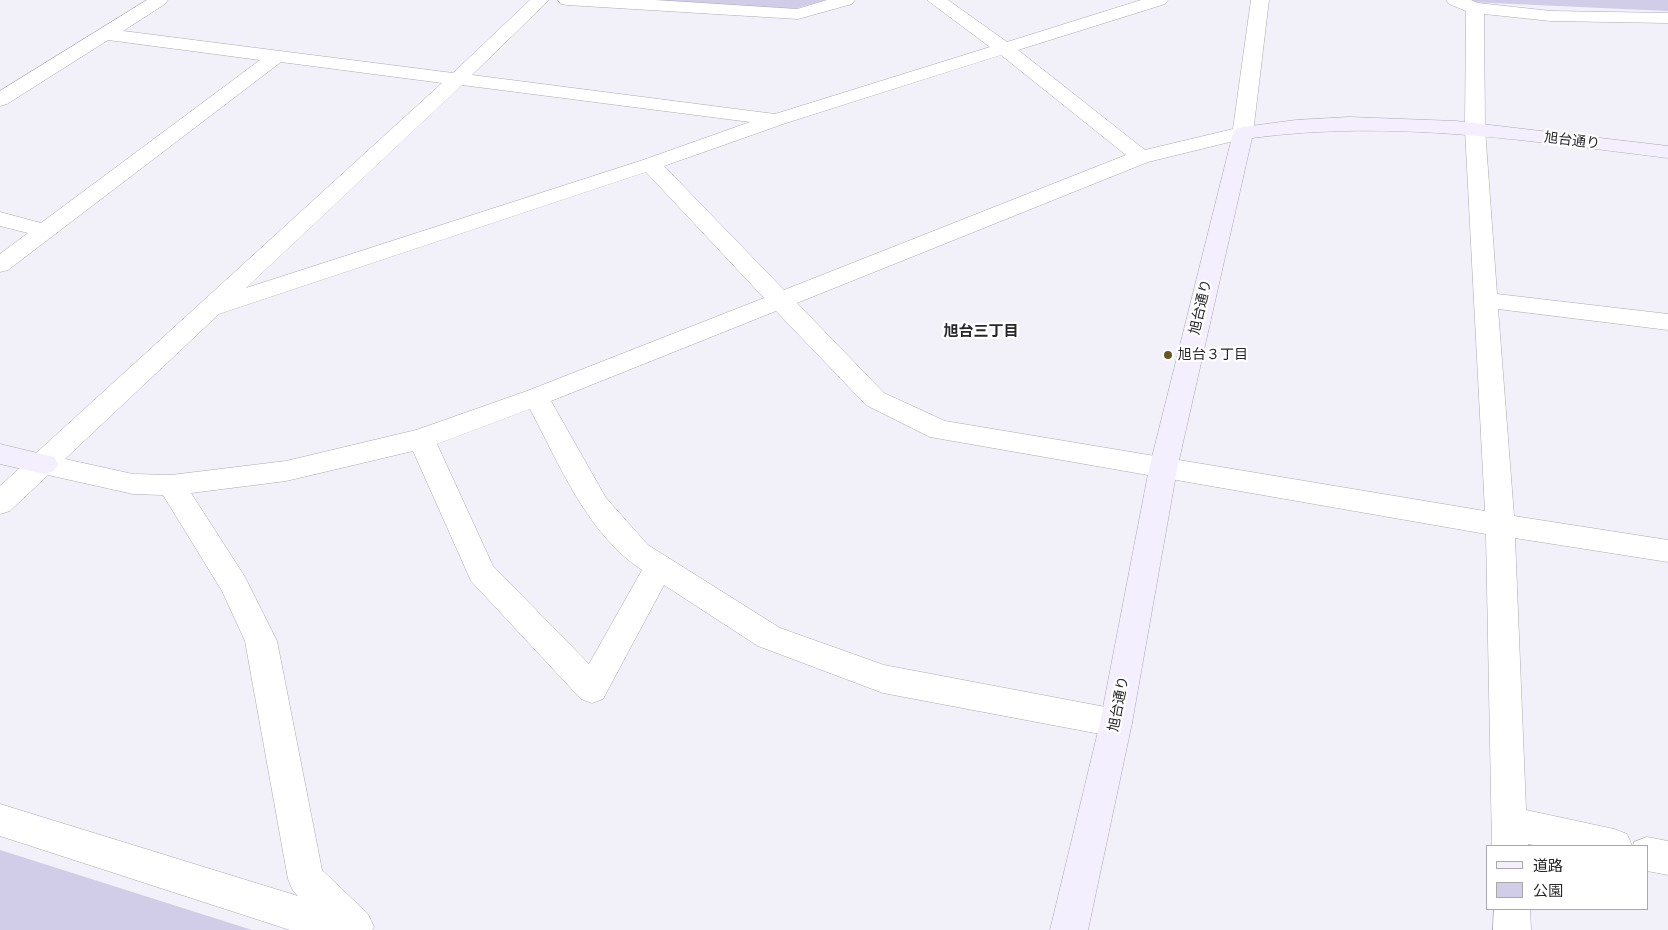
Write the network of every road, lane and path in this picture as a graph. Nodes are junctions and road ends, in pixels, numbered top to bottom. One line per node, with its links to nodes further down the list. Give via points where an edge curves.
1 (159, 0): 11 (street)
2 (540, 0): 14 (street)
3 (567, 0): 4 (street, via 798,14)
4 (846, 0)
5 (936, 0): 12 (street)
6 (1159, 0): 12 (street)
7 (1260, 0): 18 (street)
8 (1455, 0): 9 (street)
9 (1475, 8): 10 (street, via 1551,16); 17 (street)
10 (1668, 18)
11 (104, 34): 13 (street); 15 (street)
12 (1005, 50): 16 (street); 20 (street)
13 (277, 56): 14 (street); 23 (street)
14 (457, 79): 16 (street); 27 (street)
15 (0, 100)
16 (779, 119): 21 (street)
17 (1475, 130): 18 (street, 旭台通り, via 1383,123 1274,128); 19 (street, 旭台通り); 26 (street)
18 (1243, 133): 20 (street); 33 (street, 旭台通り)
19 (1668, 152)
20 (1142, 157): 25 (street)
21 (650, 164): 25 (street); 27 (street)
22 (0, 219): 23 (street)
23 (46, 231): 24 (street)
24 (0, 265)
25 (779, 300): 29 (street); 33 (street, via 875,399 939,430)
26 (1486, 300): 28 (street); 36 (street)
27 (208, 309): 32 (street)
28 (1668, 322)
29 (536, 397): 30 (street); 38 (street, via 596,506 638,553)
30 (421, 439): 34 (street, via 286,471); 38 (street, via 482,573 592,689)
31 (0, 454): 32 (street)
32 (44, 464): 34 (street, via 133,484); 35 (street)
33 (1163, 469): 36 (street); 39 (street, 旭台通り)
34 (172, 486): 47 (street, via 234,585 261,641 306,879)
35 (0, 502)
36 (1500, 525): 37 (street); 41 (street)
37 (1668, 551)
38 (659, 567): 39 (street, via 769,637 883,679)
39 (1116, 723): 48 (street, 旭台通り)
40 (0, 820): 46 (street)
41 (1509, 834): 42 (street)
42 (1605, 845)
43 (1648, 854): 44 (street)
44 (1668, 858)
45 (1512, 910): 49 (street)
46 (310, 924): 47 (street)
47 (358, 928)
48 (1068, 930)
49 (1512, 930)

